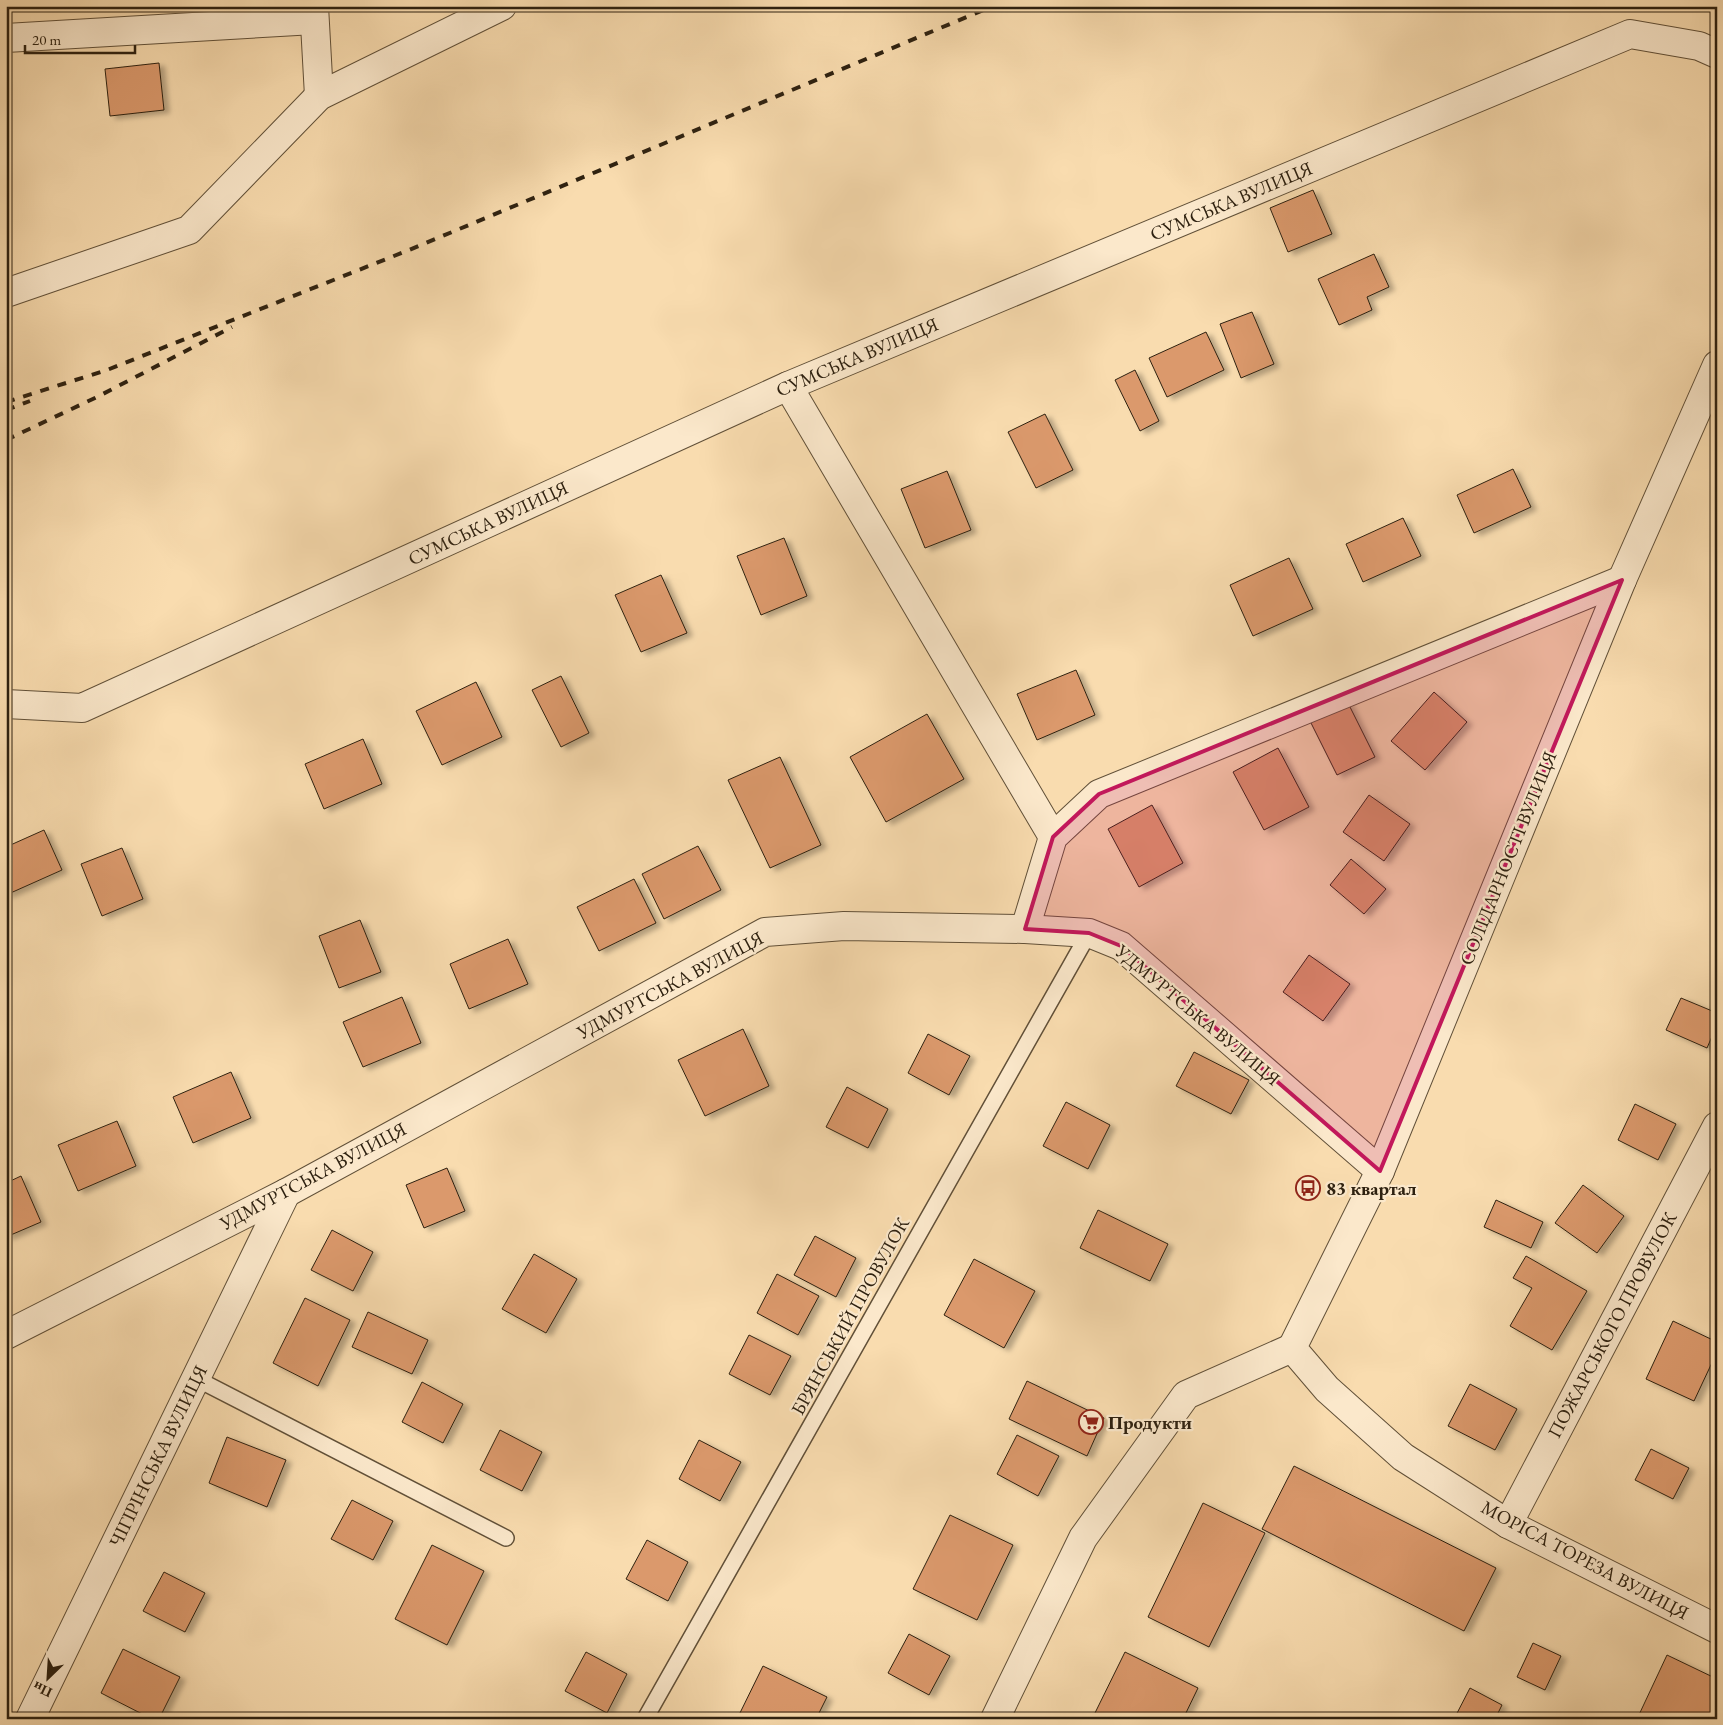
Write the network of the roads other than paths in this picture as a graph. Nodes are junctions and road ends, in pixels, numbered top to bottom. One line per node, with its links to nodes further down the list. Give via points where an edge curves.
1 (502, 6): 5 (street)
2 (314, 13): 3 (street); 5 (street)
3 (6, 38)
4 (1717, 54): 8 (street, СУМСЬКА ВУЛИЦЯ, via 1699,46 1630,34)
5 (319, 96): 6 (street, via 189,230)
6 (6, 293)
7 (1717, 365): 9 (street, СОЛІДАРНОСТІ ВУЛИЦЯ)
8 (788, 386): 10 (street, СУМСЬКА ВУЛИЦЯ, via 82,708); 11 (street)
9 (1622, 580): 11 (street, via 1099,794); 15 (street, СОЛІДАРНОСТІ ВУЛИЦЯ)
10 (10, 711)
11 (1053, 837): 12 (street)
12 (1025, 929): 13 (street, УДМУРТСЬКА ВУЛИЦЯ); 16 (street, УДМУРТСЬКА ВУЛИЦЯ, via 844,926 765,932)
13 (1089, 934): 15 (street, УДМУРТСЬКА ВУЛИЦЯ, via 1121,946); 24 (lane, БРЯНСЬКИЙ ПРОВУЛОК)
14 (1717, 1126): 20 (street, ПОЖАРСЬКОГО ПРОВУЛОК)
15 (1380, 1171): 18 (street, СОЛІДАРНОСТІ ВУЛИЦЯ)
16 (286, 1193): 17 (street, УДМУРТСЬКА ВУЛИЦЯ); 19 (street, ЧIГIРIНСЬКА ВУЛИЦЯ)
17 (6, 1335)
18 (1292, 1348): 20 (street, МОРІСА ТОРЕЗА ВУЛИЦЯ, via 1327,1389 1403,1457); 25 (street, via 1186,1395 1083,1538)
19 (195, 1378): 21 (lane); 23 (street, ЧIГIРIНСЬКА ВУЛИЦЯ)
20 (1508, 1524): 22 (street, МОРІСА ТОРЕЗА ВУЛИЦЯ)
21 (506, 1538)
22 (1717, 1629)
23 (30, 1719)
24 (646, 1719)
25 (995, 1719)

